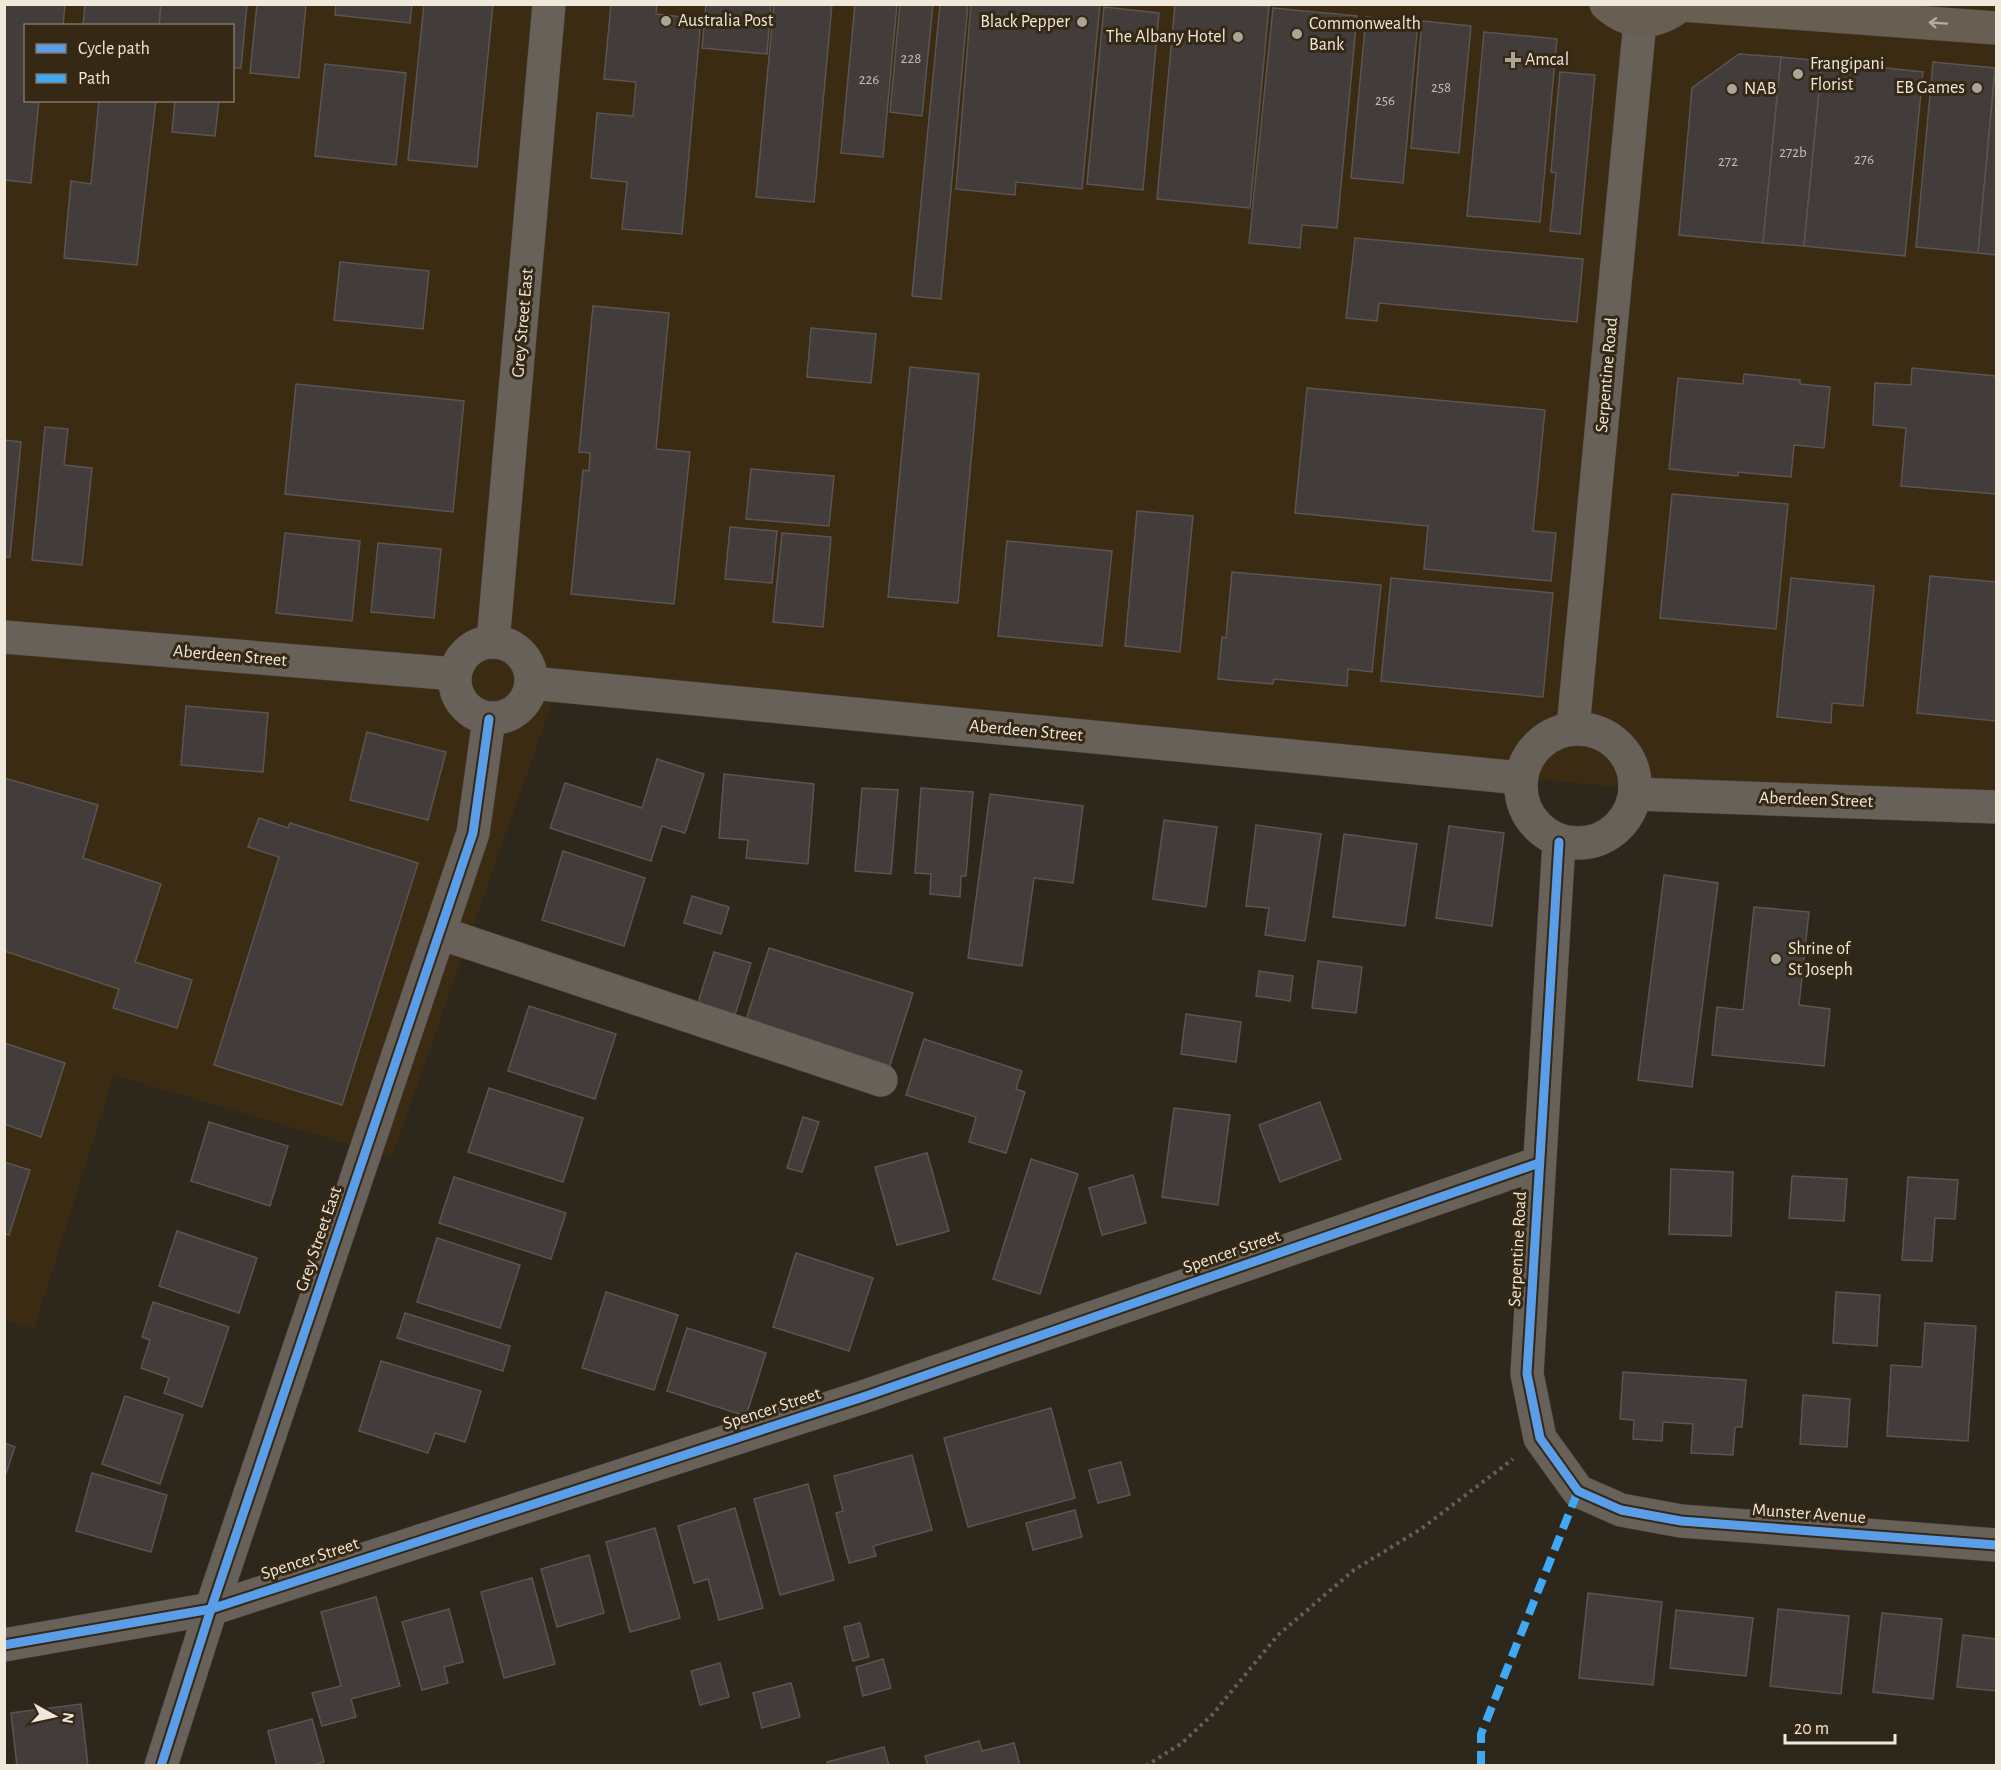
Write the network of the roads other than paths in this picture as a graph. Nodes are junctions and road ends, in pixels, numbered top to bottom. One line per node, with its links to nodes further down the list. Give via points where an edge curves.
1 (549, 4): 7 (street, Grey Street East)
2 (1605, 4): 4 (main road, via 1616,14)
3 (1682, 5): 4 (main road, via 1667,16); 5 (main road, one-way to 3)
4 (1640, 21): 11 (street, Serpentine Road)
5 (1996, 28)
6 (4, 637): 8 (street, Aberdeen Street)
7 (493, 642): 8 (street, via 468,651); 9 (street, via 505,643 525,659)
8 (455, 674): 10 (street, via 459,699 476,716)
9 (531, 683): 10 (street, via 517,710); 12 (street, Aberdeen Street)
10 (489, 719): 16 (street, Grey Street East, via 473,833)
11 (1573, 728): 12 (street, via 1553,734 1537,746 1525,762); 13 (street, via 1596,731 1613,740 1626,755 1634,774)
12 (1521, 778): 15 (street, via 1521,799 1529,817 1542,832)
13 (1635, 794): 14 (street, Aberdeen Street); 15 (street, via 1629,814 1616,830 1599,840 1580,844)
14 (1996, 807)
15 (1559, 842): 18 (street, Serpentine Road)
16 (440, 933): 17 (street); 21 (street, Grey Street East)
17 (881, 1080)
18 (1539, 1163): 19 (street, Serpentine Road, via 1527,1374 1540,1438 1578,1491); 21 (street, Spencer Street, via 863,1396)
19 (1621, 1510): 20 (street, Munster Avenue, via 1681,1521)
20 (1996, 1545)
21 (211, 1609): 22 (street, Spencer Street); 23 (street, Grey Street East)
22 (4, 1645)
23 (161, 1766)

